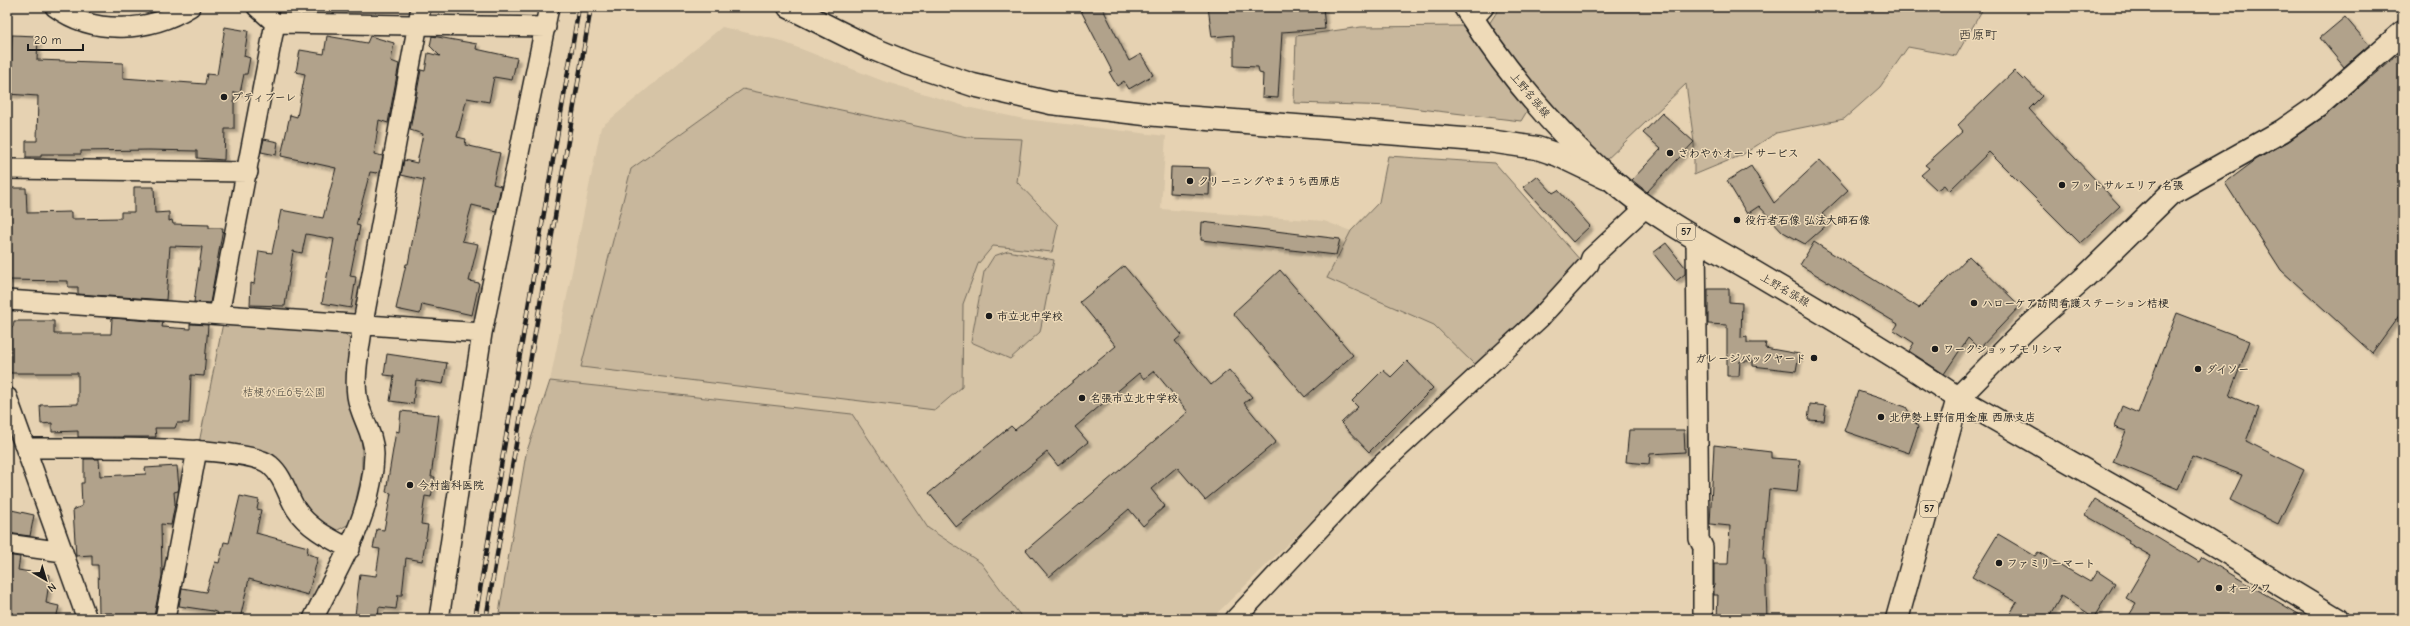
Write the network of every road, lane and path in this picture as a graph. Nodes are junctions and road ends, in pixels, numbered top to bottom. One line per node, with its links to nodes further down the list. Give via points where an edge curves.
1 (55, 7): 2 (street, via 86,22 126,28 156,22)
2 (190, 7)
3 (257, 7): 8 (street)
4 (549, 7): 9 (street)
5 (789, 7): 13 (street, via 869,47 910,64 1008,94 1051,103 1145,114 1406,133 1537,148 1558,155)
6 (1474, 11): 13 (street, 上野名張線 / 57, via 1536,103 1566,137)
7 (419, 16): 8 (street); 9 (street); 18 (street)
8 (275, 24): 12 (street)
9 (546, 27): 19 (street)
10 (2403, 32): 21 (street, via 2318,106 2282,131 2170,194 2084,278 2024,331)
11 (7, 169): 12 (street)
12 (248, 172): 17 (street)
13 (1614, 182): 14 (street, 上野名張線 / 57)
14 (1646, 207): 15 (street, 上野名張線 / 57); 31 (street, via 1591,258 1589,264 1540,319 1369,476)
15 (1696, 238): 21 (street, 上野名張線 / 57, via 1890,352); 32 (street, via 1699,538 1703,547)
16 (7, 300): 17 (street)
17 (219, 314): 18 (street)
18 (363, 323): 19 (street); 25 (street, via 356,376 357,397 372,437 374,454 369,496)
19 (482, 333): 30 (street)
20 (7, 397): 22 (street)
21 (1958, 398): 33 (street, 57); 34 (street, 上野名張線, via 2200,536)
22 (18, 443): 23 (street); 26 (street)
23 (197, 450): 25 (street, via 257,459 270,464 282,479 297,511 309,524); 28 (street)
24 (7, 544): 26 (street)
25 (350, 549): 29 (street)
26 (63, 552): 27 (street)
27 (87, 619)
28 (165, 619)
29 (313, 619)
30 (439, 619)
31 (1235, 619)
32 (1703, 619)
33 (1897, 619)
34 (2337, 619)

